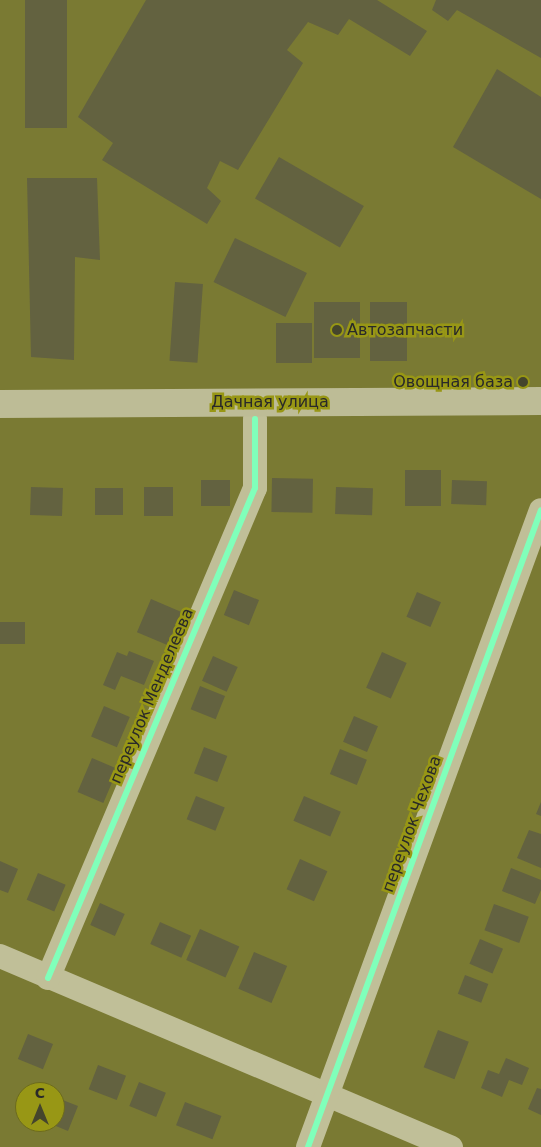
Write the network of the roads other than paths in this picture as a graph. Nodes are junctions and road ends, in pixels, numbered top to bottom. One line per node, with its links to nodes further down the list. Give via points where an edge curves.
1 (541, 401): 3 (main road, Дачная улица)
2 (0, 404): 3 (main road, Дачная улица)
3 (255, 411): 4 (main road, Дачная улица); 5 (main road, Дачная улица); 8 (street, переулок Менделеева, via 255,488)
4 (541, 419)
5 (0, 422)
6 (541, 510): 9 (street, переулок Чехова)
7 (0, 956): 8 (street)
8 (48, 978): 9 (street)
9 (327, 1095): 10 (street, переулок Чехова); 11 (street)
10 (308, 1147)
11 (451, 1147)

